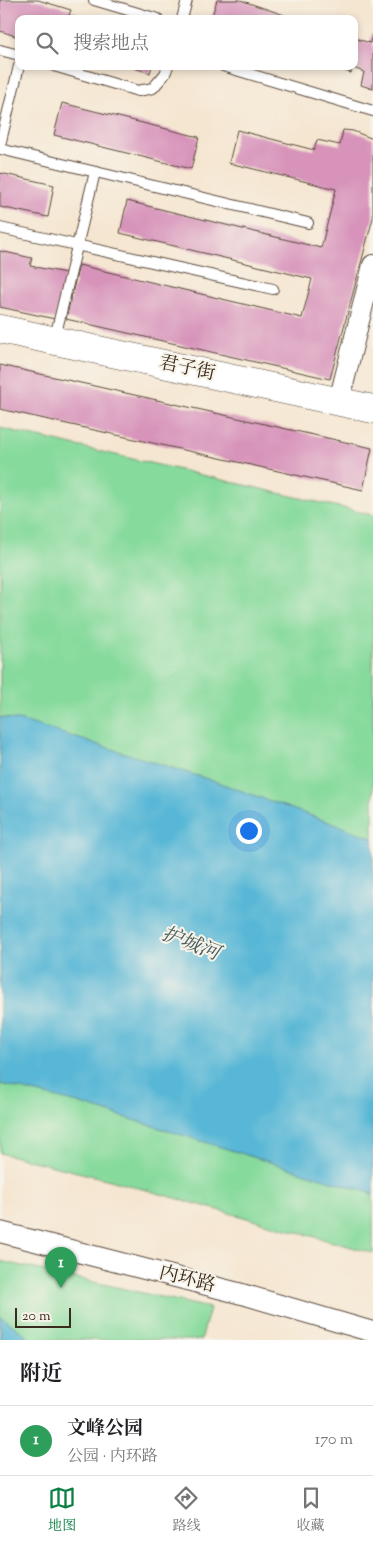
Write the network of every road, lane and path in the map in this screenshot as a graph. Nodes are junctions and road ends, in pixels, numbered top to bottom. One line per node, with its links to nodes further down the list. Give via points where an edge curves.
1 (94, 0): 3 (lane)
2 (187, 0): 4 (lane)
3 (145, 15)
4 (183, 15)
5 (0, 50): 6 (lane)
6 (15, 55)
7 (18, 70): 12 (lane)
8 (67, 70): 9 (lane, via 138,91 153,88)
9 (166, 70)
10 (236, 70): 11 (lane)
11 (373, 111)
12 (0, 145)
13 (0, 149): 14 (lane)
14 (95, 172): 15 (lane); 20 (lane)
15 (308, 223)
16 (0, 228): 18 (lane)
17 (373, 265): 21 (street)
18 (273, 289)
19 (0, 329): 21 (street, 君子街)
20 (56, 333)
21 (339, 401): 22 (street, 君子街)
22 (373, 409)
23 (0, 1232): 24 (street, 内环路, via 242,1294)
24 (373, 1332)

